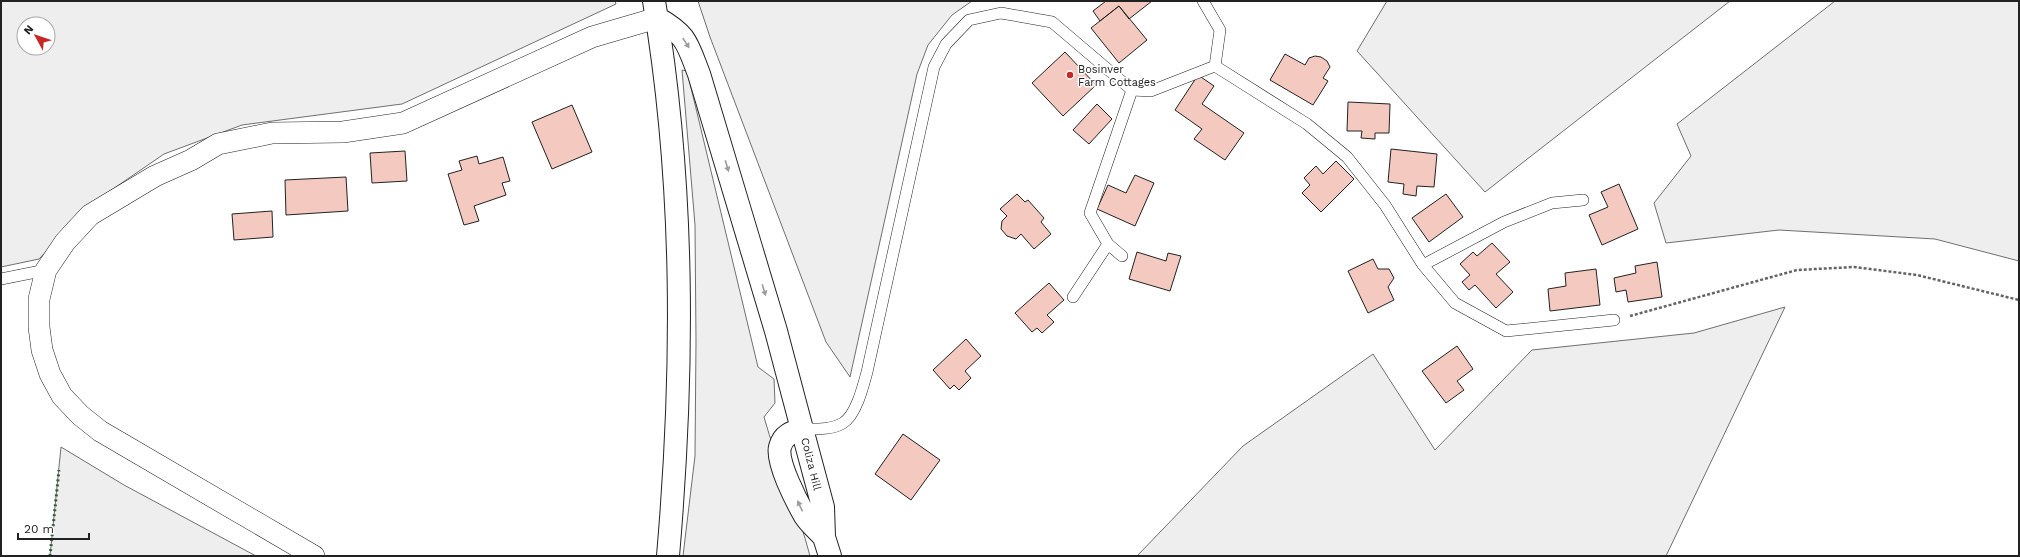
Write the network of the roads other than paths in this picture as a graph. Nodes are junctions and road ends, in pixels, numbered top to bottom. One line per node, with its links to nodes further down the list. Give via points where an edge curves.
1 (1203, 1): 3 (lane, via 1220,30)
2 (655, 10): 9 (street, via 403,122 343,132 272,133 218,144 191,160 155,176 90,215 65,242); 13 (main road, one-way to 13, via 688,44 699,74 776,331); 16 (main road, via 670,113 680,302 676,471)
3 (1215, 66): 4 (lane, via 1151,91); 8 (lane, via 1307,124 1348,157 1385,205)
4 (1132, 90): 6 (lane, via 1090,213); 13 (lane, via 1052,22 1001,13 969,20 946,44 934,67 867,372 856,404 843,423 824,429)
5 (1583, 200): 8 (lane, via 1552,203 1504,222)
6 (1108, 244): 7 (lane); 11 (lane)
7 (1122, 256)
8 (1423, 265): 12 (lane, via 1455,303 1506,331)
9 (46, 270): 10 (lane); 15 (street, via 39,299 39,327 42,350 50,374 62,396 100,431)
10 (1, 279)
11 (1073, 296)
12 (1614, 320)
13 (802, 429): 14 (main road, Coliza Hill, via 822,507); 14 (main road, Coliza Hill, one-way to 13, via 806,517 779,458 780,447 785,438 789,433)
14 (827, 546)
15 (314, 556)
16 (668, 556)

